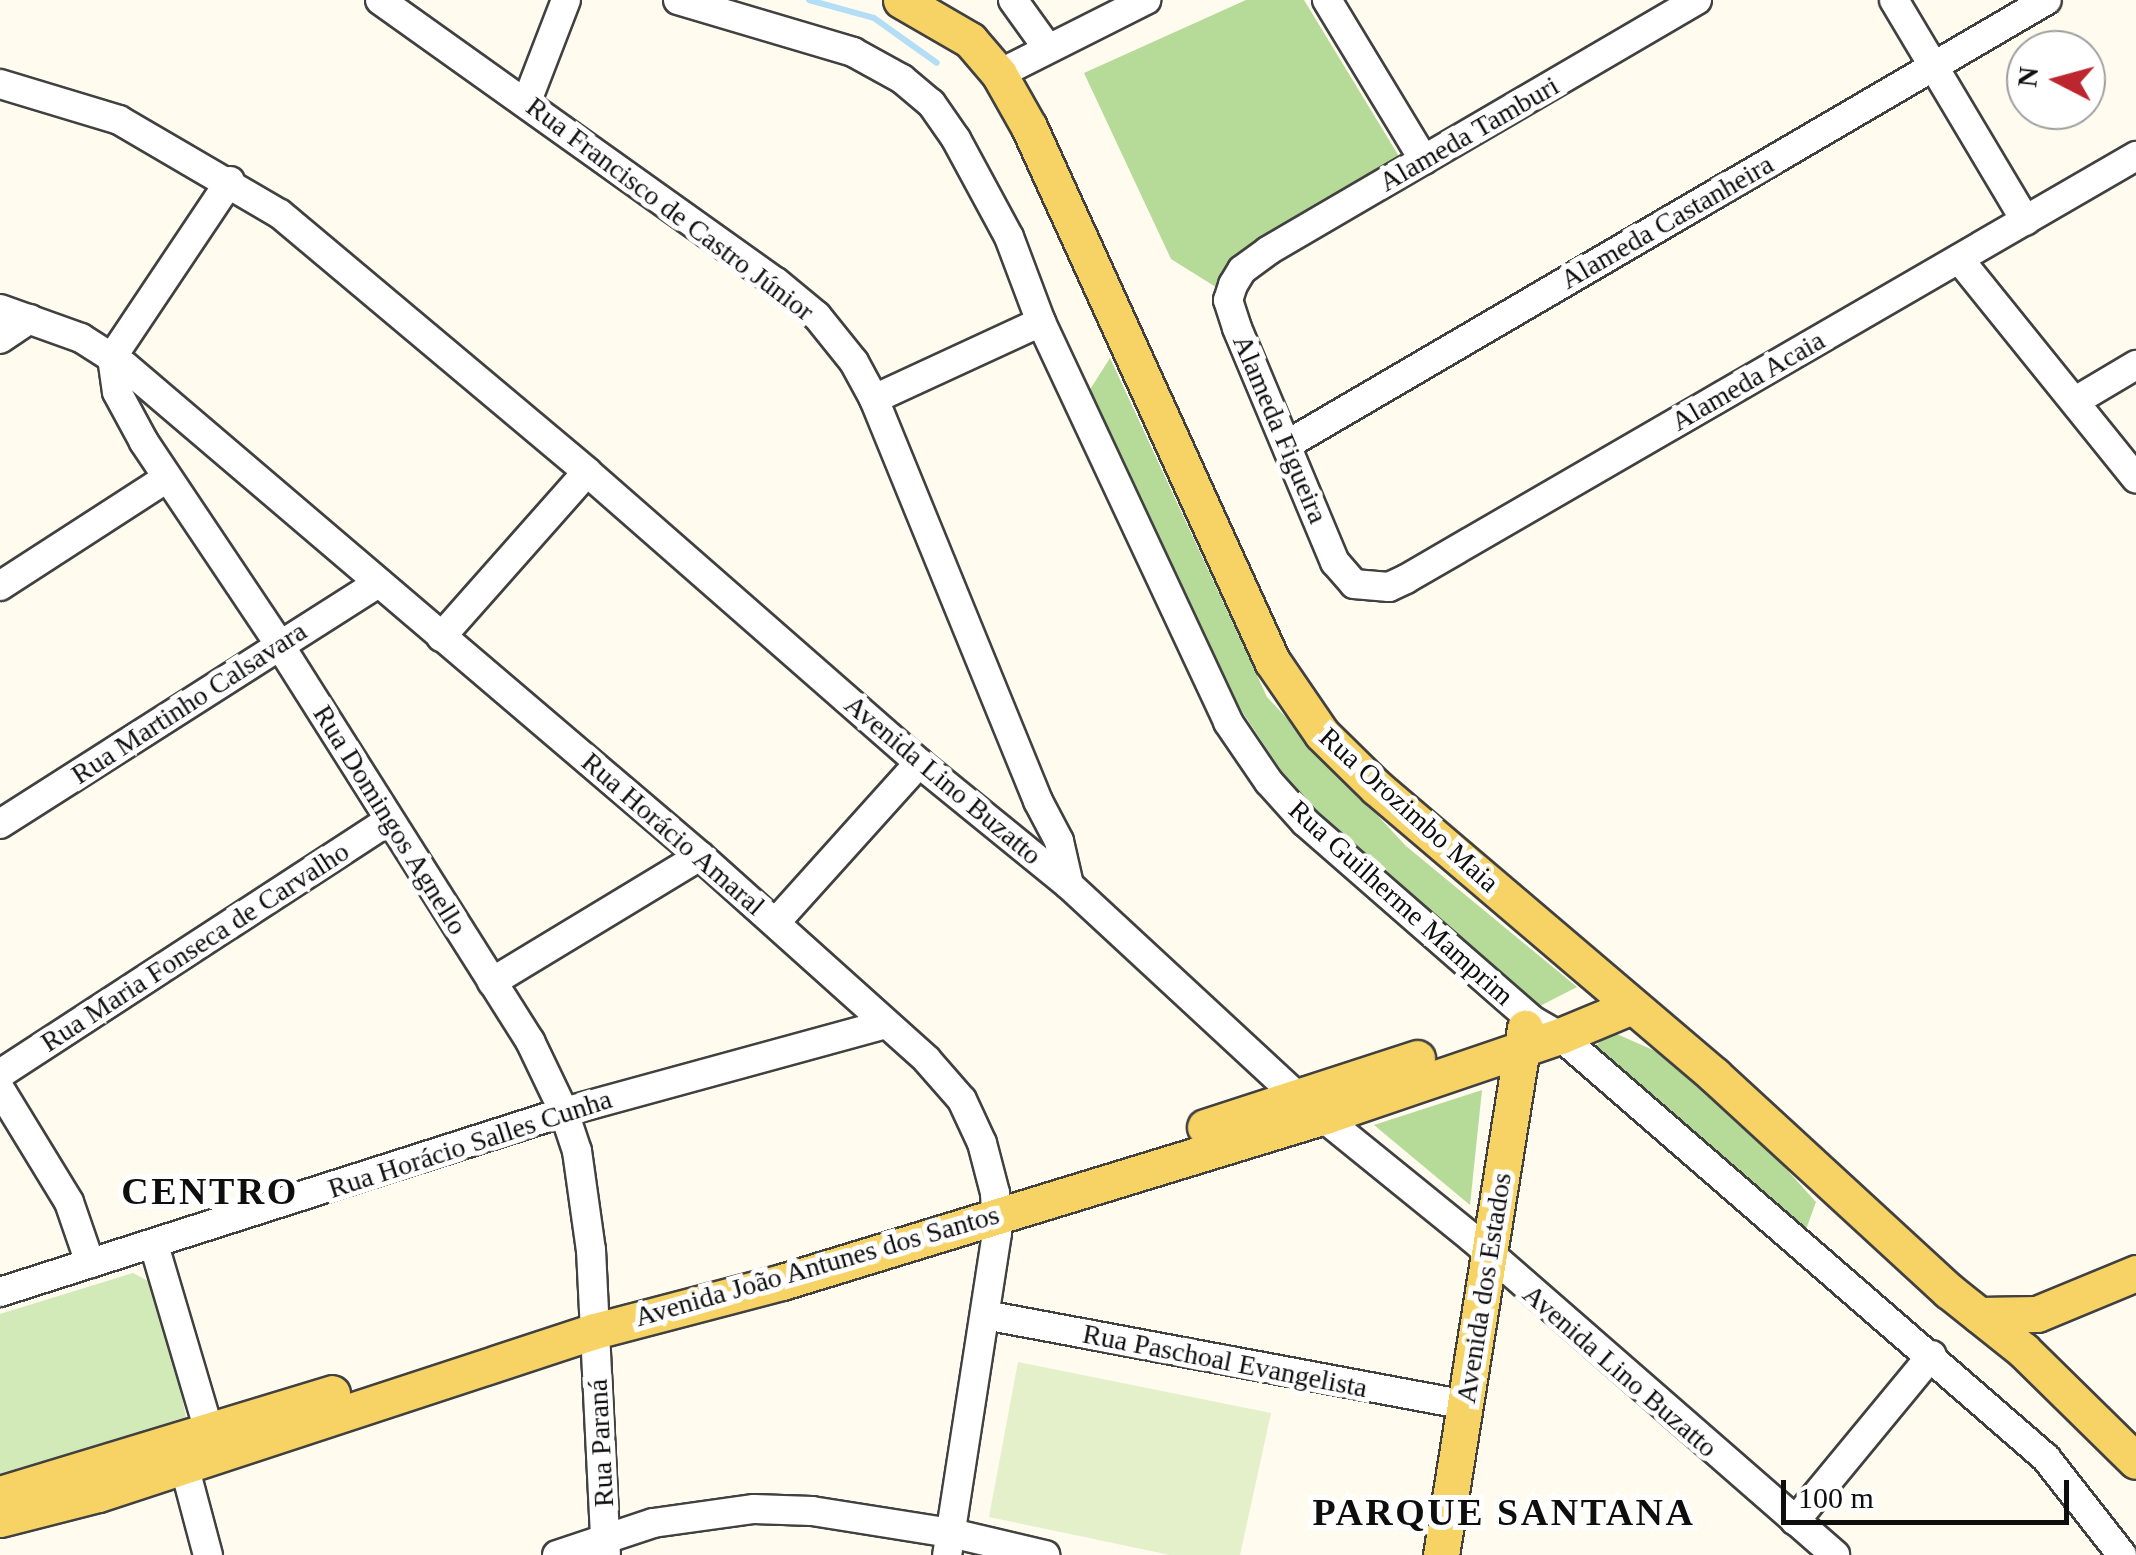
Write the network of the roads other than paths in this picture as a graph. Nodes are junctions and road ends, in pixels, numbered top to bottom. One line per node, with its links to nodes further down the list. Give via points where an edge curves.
1 (380, 0): 15 (street, Rua Francisco de Castro Júnior)
2 (566, 0): 15 (street)
3 (678, 0): 24 (street, Rua Guilherme Mamprim, via 854,52 931,104 1009,237)
4 (901, 0): 13 (main road, Rua Orozimbo Maia, via 952,26)
5 (1013, 0): 11 (street)
6 (1146, 0): 11 (street)
7 (1327, 0): 17 (street)
8 (1697, 0): 17 (street, Alameda Tamburi)
9 (1894, 0): 12 (street)
10 (2047, 0): 12 (street, Alameda Castanheira)
11 (1046, 46): 13 (street)
12 (1933, 66): 19 (street); 30 (street, Alameda Castanheira)
13 (999, 74): 48 (main road, Rua Orozimbo Maia, via 1030,126 1296,703 1377,788)
14 (0, 84): 18 (street, Avenida Lino Buzatto, via 119,120)
15 (527, 102): 28 (street, Rua Francisco de Castro Júnior, via 817,316)
16 (2136, 156): 19 (street, Alameda Acaia)
17 (1424, 160): 21 (street, Alameda Tamburi)
18 (230, 181): 26 (street); 31 (street, Avenida Lino Buzatto, via 280,214)
19 (2026, 220): 20 (street, Alameda Acaia)
20 (1959, 259): 29 (street); 35 (street, Alameda Acaia, via 1406,579 1389,587)
21 (1242, 270): 30 (street, Alameda Figueira, via 1228,300)
22 (0, 308): 23 (street, Rua Horácio Amaral)
23 (30, 319): 25 (street); 26 (street, Rua Horácio Amaral)
24 (1042, 322): 28 (street); 50 (street, Rua Guilherme Mamprim, via 1250,758 1305,822)
25 (0, 338)
26 (112, 357): 32 (street, Rua Domingos Agnello, via 123,406); 34 (street, Rua Horácio Amaral)
27 (2136, 364): 29 (street)
28 (874, 400): 40 (street, Rua Francisco de Castro Júnior)
29 (2077, 400): 33 (street)
30 (1288, 444): 35 (street, Alameda Figueira, via 1335,562)
31 (587, 472): 37 (street); 39 (street, Avenida Lino Buzatto)
32 (167, 478): 36 (street); 38 (street, Rua Domingos Agnello)
33 (2136, 478)
34 (379, 583): 37 (street, Rua Horácio Amaral); 38 (street, Rua Martinho Calsavara)
35 (1354, 584)
36 (0, 586)
37 (441, 637): 44 (street, Rua Horácio Amaral)
38 (279, 644): 41 (street, Rua Domingos Agnello); 42 (street, Rua Martinho Calsavara)
39 (919, 764): 43 (street, Avenida Lino Buzatto); 46 (street)
40 (1038, 801): 43 (street); 45 (street, Rua Francisco de Castro Júnior)
41 (390, 820): 47 (street, Rua Domingos Agnello); 51 (street, Rua Maria Fonseca de Carvalho)
42 (0, 824)
43 (1022, 847): 45 (street, Avenida Lino Buzatto)
44 (700, 856): 46 (street, Rua Horácio Amaral); 47 (street)
45 (1069, 885): 53 (street, Avenida Lino Buzatto)
46 (776, 922): 49 (street, Rua Horácio Amaral)
47 (492, 982): 54 (street, Rua Domingos Agnello)
48 (1625, 1000): 50 (main road, Avenida João Antunes dos Santos); 61 (main road, Rua Orozimbo Maia)
49 (886, 1024): 54 (street, Rua Horácio Salles Cunha); 55 (street, Rua Horácio Amaral, via 962,1100 982,1143)
50 (1524, 1035): 53 (main road, Avenida João Antunes dos Santos); 57 (main road, Avenida dos Estados); 65 (street, Rua Guilherme Mamprim)
51 (0, 1074)
52 (0, 1089): 58 (street, via 69,1202 90,1218)
53 (1311, 1106): 55 (main road, Avenida João Antunes dos Santos); 57 (street, Avenida Lino Buzatto)
54 (564, 1112): 56 (street, Rua Horácio Salles Cunha); 64 (street, Rua Domingos Agnello, via 580,1170)
55 (994, 1203): 63 (street, Rua Horácio Amaral, via 996,1246); 64 (main road, Avenida João Antunes dos Santos, via 782,1282)
56 (154, 1245): 58 (street, Rua Horácio Salles Cunha); 68 (street)
57 (1481, 1248): 67 (main road, Avenida dos Estados); 72 (street, Avenida Lino Buzatto)
58 (101, 1259): 60 (street, Rua Horácio Salles Cunha)
59 (2136, 1273): 62 (main road)
60 (0, 1292)
61 (1980, 1314): 62 (main road); 66 (main road, Rua Orozimbo Maia)
62 (2037, 1314): 66 (main road)
63 (985, 1315): 67 (street, Rua Paschoal Evangelista); 73 (street, Rua Horácio Amaral)
64 (594, 1322): 68 (main road, Avenida João Antunes dos Santos); 74 (street, Rua Paraná)
65 (1932, 1355): 72 (street); 81 (street, Rua Guilherme Mamprim, via 2046,1458)
66 (2044, 1372): 69 (main road, Rua Orozimbo Maia)
67 (1453, 1404): 78 (main road, Avenida dos Estados); 79 (main road, Avenida dos Estados)
68 (196, 1446): 70 (main road, Avenida João Antunes dos Santos); 71 (main road, Avenida João Antunes dos Santos, via 98,1494); 75 (street)
69 (2136, 1461)
70 (0, 1494)
71 (0, 1520)
72 (1795, 1520): 80 (street, Avenida Lino Buzatto)
73 (949, 1544): 74 (street, via 812,1511 754,1509 652,1524); 77 (street)
74 (606, 1549): 76 (street)
75 (208, 1555)
76 (557, 1555)
77 (1046, 1555)
78 (1417, 1555)
79 (1441, 1555)
80 (1835, 1555)
81 (2122, 1555)

